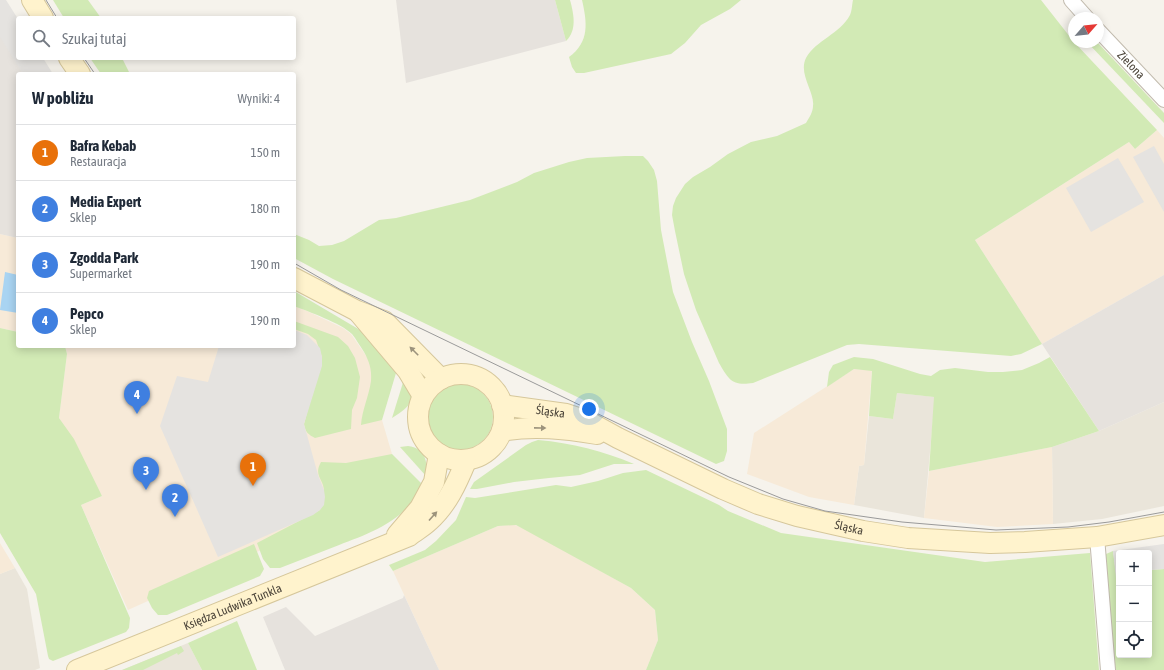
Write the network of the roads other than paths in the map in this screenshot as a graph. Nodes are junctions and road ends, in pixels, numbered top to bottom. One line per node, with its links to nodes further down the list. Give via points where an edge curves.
1 (32, 0): 4 (street)
2 (1070, 0): 3 (street)
3 (1081, 12)
4 (43, 16)
5 (1104, 36): 8 (street, Zielona)
6 (70, 60): 7 (street)
7 (79, 72)
8 (1164, 100)
9 (296, 279): 10 (street)
10 (357, 311): 11 (street, one-way to 10, via 384,321); 12 (street, via 408,371)
11 (441, 379): 12 (street); 13 (street, via 466,374 478,378 489,384)
12 (423, 396): 16 (street, via 419,406 419,428 423,439)
13 (502, 405): 14 (street); 15 (street, Śląska, via 566,414 587,421)
14 (502, 431): 15 (street, Śląska, one-way to 15, via 520,427 555,428); 17 (street, via 491,448)
15 (618, 438): 19 (street, Śląska, via 758,504 863,531 908,538 990,543)
16 (439, 454): 17 (street); 20 (street, Księdza Ludwika Tunkla, via 434,482 420,508)
17 (466, 461): 20 (street, Księdza Ludwika Tunkla, one-way to 17, via 409,536 429,521 446,502)
18 (1164, 525): 19 (street, Śląska)
19 (1097, 537): 22 (street)
20 (389, 544): 21 (street, Księdza Ludwika Tunkla)
21 (77, 670)
22 (1108, 670)

